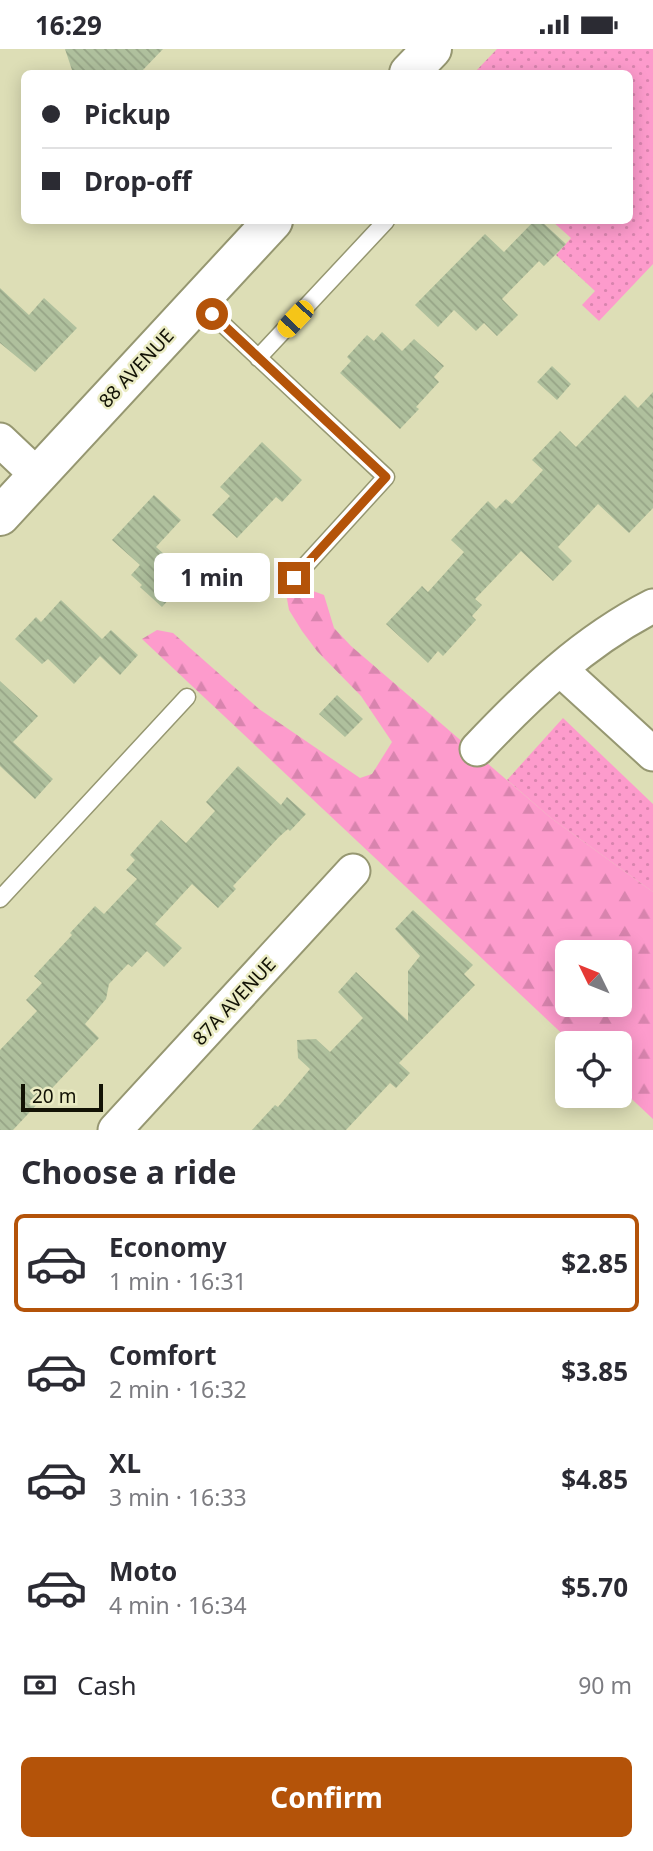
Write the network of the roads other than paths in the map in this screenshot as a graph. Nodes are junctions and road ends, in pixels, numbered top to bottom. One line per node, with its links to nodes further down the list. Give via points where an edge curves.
1 (432, 49): 2 (main road)
2 (412, 70)
3 (270, 224): 5 (main road, 88 AVENUE)
4 (383, 224): 6 (lane)
5 (198, 301): 6 (lane); 8 (main road, 88 AVENUE)
6 (258, 358): 10 (lane, via 386,477)
7 (0, 440): 8 (street)
8 (37, 475): 9 (main road, 88 AVENUE)
9 (0, 516)
10 (294, 578)
11 (653, 606): 12 (street, via 598,639)
12 (560, 669): 14 (street); 15 (street)
13 (187, 697): 17 (lane)
14 (477, 749)
15 (653, 754)
16 (353, 871): 18 (street, 87A AVENUE)
17 (0, 899)
18 (115, 1130)

